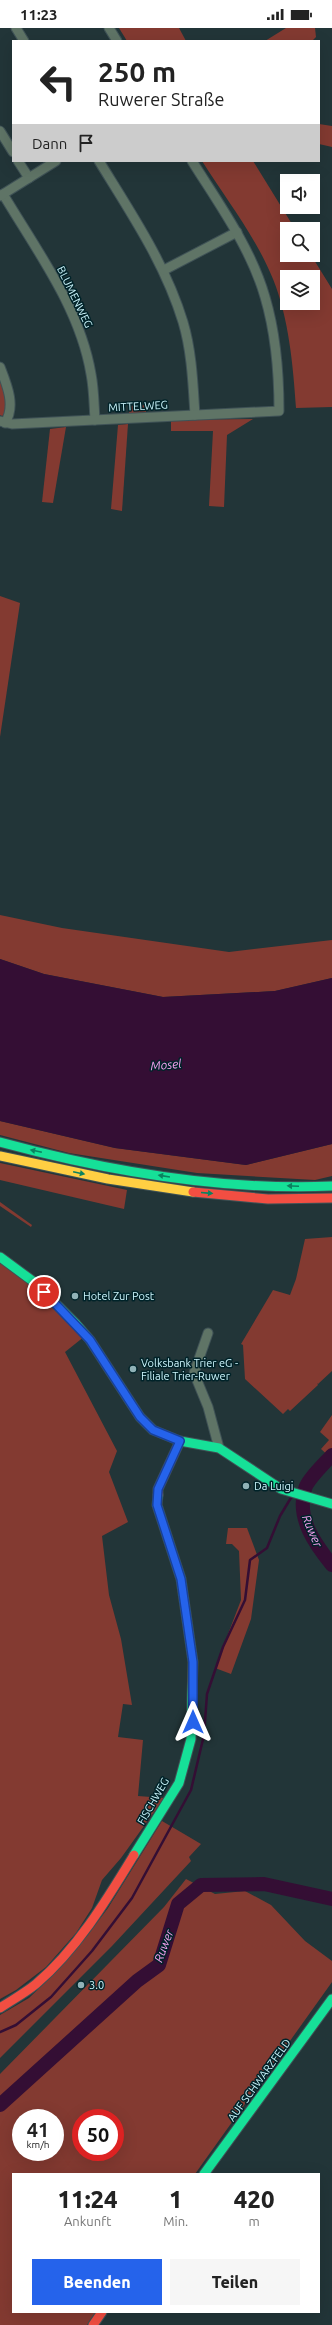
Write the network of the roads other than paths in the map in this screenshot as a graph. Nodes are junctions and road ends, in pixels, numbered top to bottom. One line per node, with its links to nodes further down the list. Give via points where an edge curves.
1 (16, 28): 3 (street)
2 (109, 28): 4 (street)
3 (23, 40)
4 (116, 40)
5 (0, 131): 6 (street)
6 (12, 150)
7 (19, 162): 11 (street)
8 (54, 162): 11 (street)
9 (100, 162): 14 (street)
10 (193, 162): 13 (street)
11 (29, 178): 12 (street)
12 (1, 195): 17 (street, BLUMENWEG, via 58,285 71,312 91,374)
13 (237, 232): 14 (street); 16 (street, MITTELWEG, via 265,297 276,349 279,411)
14 (164, 270): 16 (street, via 183,323 192,370)
15 (0, 367): 18 (street, via 11,406 10,415)
16 (195, 415): 17 (street, MITTELWEG)
17 (95, 420): 18 (street, MITTELWEG)
18 (3, 422)
19 (0, 1142): 21 (main road, one-way to 19, via 183,1179 125,1170)
20 (0, 1156): 22 (main road, one-way to 22, via 122,1182 174,1190 251,1197)
21 (332, 1186)
22 (332, 1198)
23 (0, 1257): 25 (main road, via 34,1282 90,1340 140,1417 160,1434)
24 (208, 1333): 26 (street, via 194,1373 208,1407)
25 (180, 1441): 26 (main road); 29 (main road, FISCHWEG, via 157,1496 157,1505 181,1579 193,1662 191,1739 179,1783 101,1908 65,1955 35,1985)
26 (219, 1448): 27 (main road, via 281,1489)
27 (332, 1504)
28 (332, 1999): 30 (main road, AUF SCHWARZFELD)
29 (0, 2008)
30 (205, 2173)
31 (101, 2313): 32 (main road)
32 (93, 2325)

